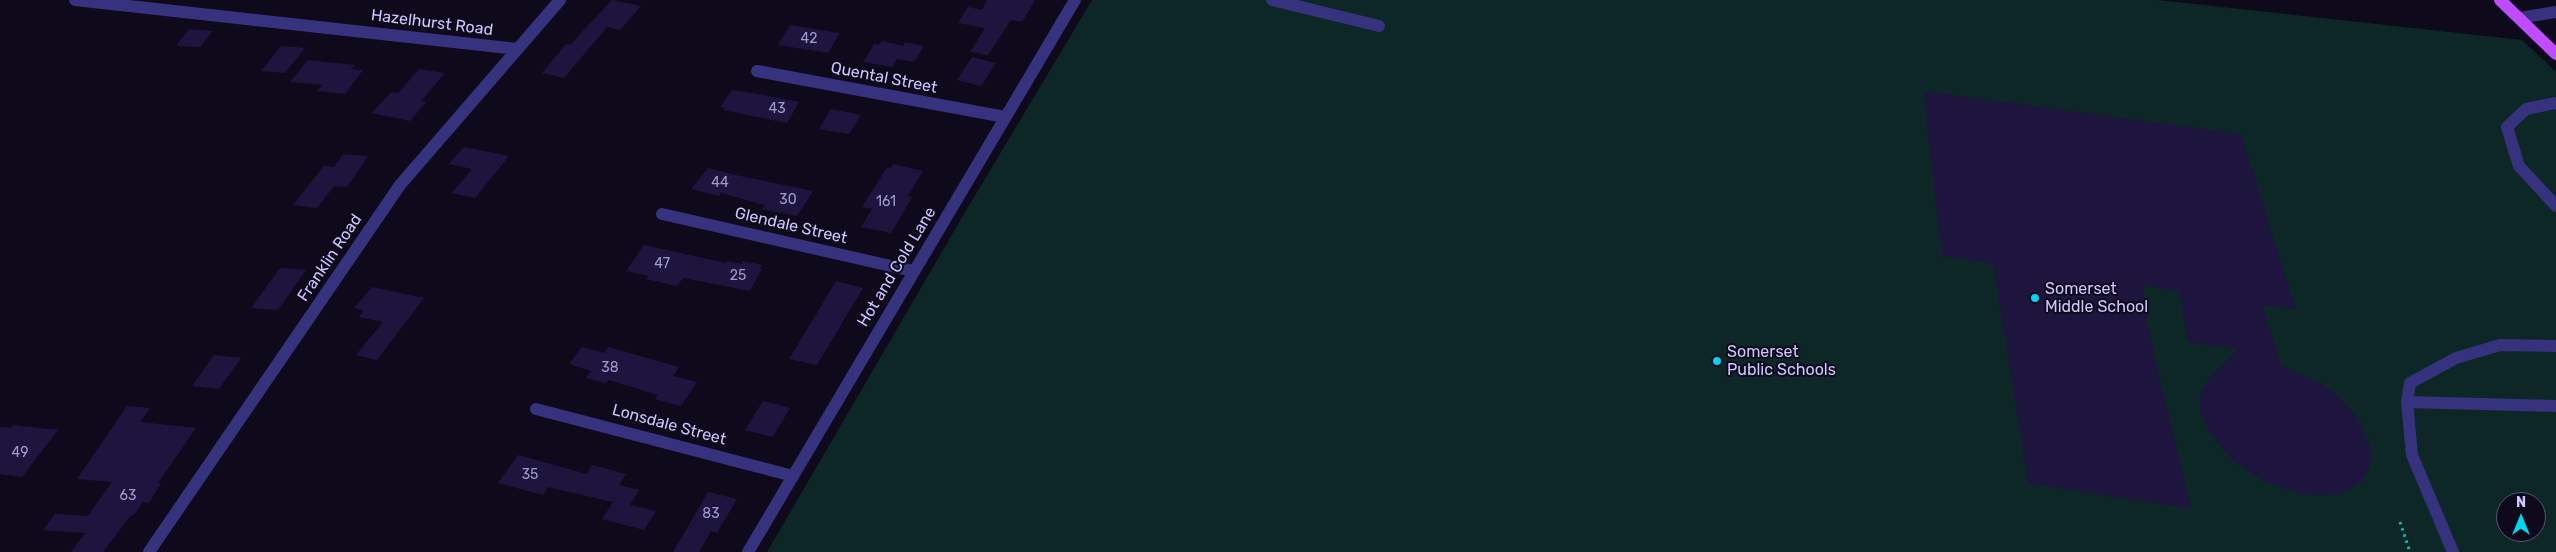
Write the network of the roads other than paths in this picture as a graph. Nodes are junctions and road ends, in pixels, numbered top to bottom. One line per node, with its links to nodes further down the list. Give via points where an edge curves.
1 (75, 0): 9 (street, Hazelhurst Road)
2 (560, 0): 9 (street, Franklin Road)
3 (1076, 0): 13 (street, Hot and Cold Lane)
4 (1272, 0): 8 (street)
5 (2500, 0): 7 (main road)
6 (2556, 12): 7 (street)
7 (2519, 18): 10 (main road)
8 (1379, 26)
9 (517, 49): 22 (street, Franklin Road, via 386,204)
10 (2556, 54)
11 (757, 71): 13 (street, Quental Street)
12 (2556, 103): 14 (street, via 2526,109 2507,127 2519,166)
13 (1005, 117): 16 (street, Hot and Cold Lane)
14 (2556, 206)
15 (662, 214): 16 (street, Glendale Street)
16 (912, 271): 21 (street, Hot and Cold Lane)
17 (2556, 346): 18 (street, via 2500,345 2456,358 2410,383)
18 (2406, 402): 19 (street); 24 (street, via 2412,455)
19 (2556, 406)
20 (536, 409): 21 (street, Lonsdale Street)
21 (793, 476): 23 (street, Hot and Cold Lane)
22 (149, 552)
23 (748, 552)
24 (2453, 552)

